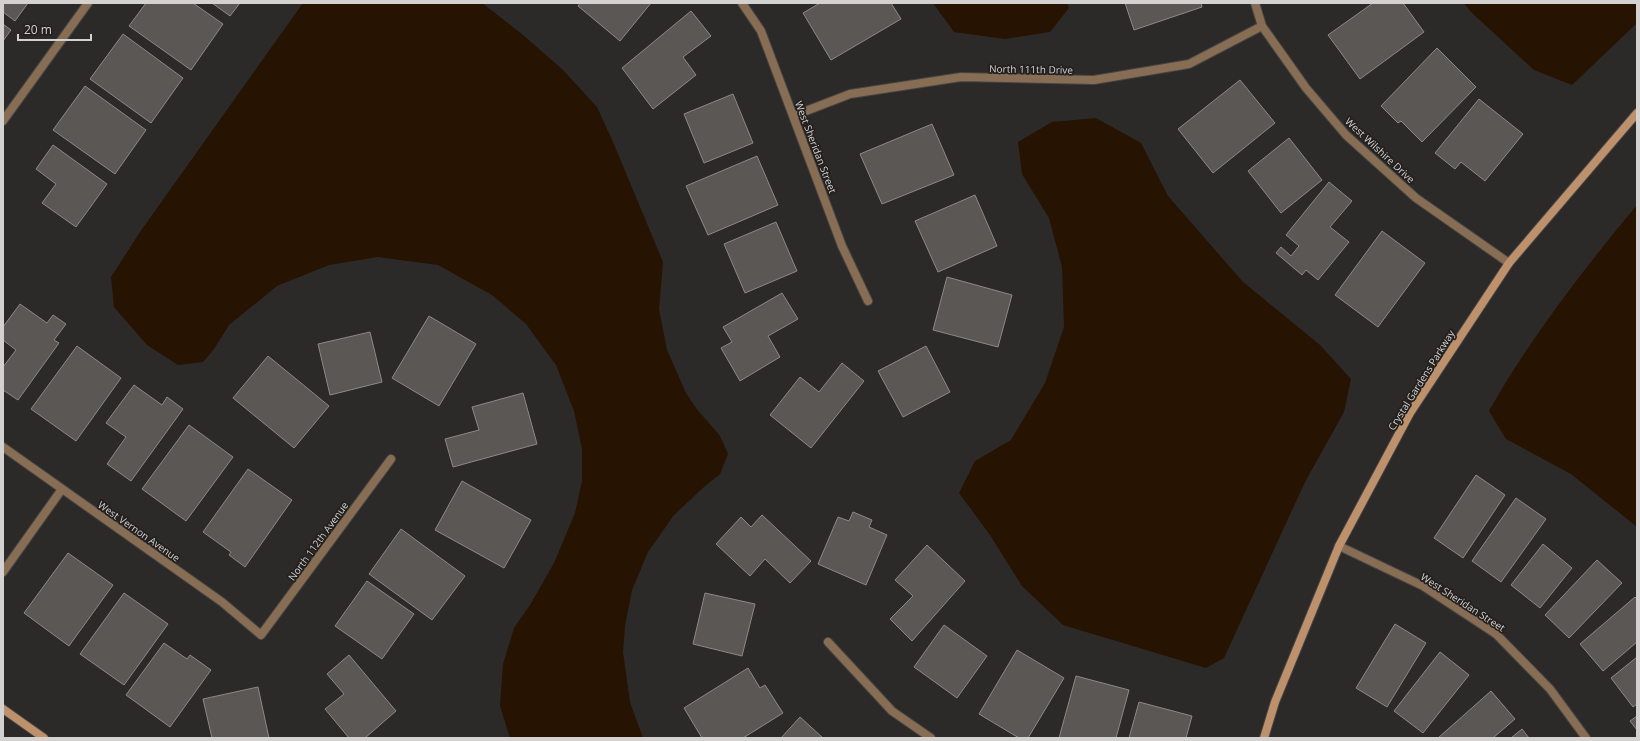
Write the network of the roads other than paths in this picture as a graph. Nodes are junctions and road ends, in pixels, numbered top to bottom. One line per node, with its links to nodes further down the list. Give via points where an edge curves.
1 (88, 3): 7 (street)
2 (742, 3): 6 (street, West Sheridan Street, via 761,32)
3 (1255, 3): 4 (street, West Wilshire Drive)
4 (1262, 26): 6 (street, North 111th Drive, via 1189,64 1094,80 961,77 850,94); 8 (street, West Wilshire Drive, via 1306,88 1346,134 1416,198)
5 (1637, 113): 8 (street, Crystal Gardens Parkway)
6 (793, 116): 9 (street, West Sheridan Street, via 842,246)
7 (3, 121)
8 (1509, 263): 13 (street, Crystal Gardens Parkway, via 1410,413)
9 (868, 301)
10 (3, 447): 12 (street, West Vernon Avenue)
11 (391, 459): 15 (street, North 112th Avenue)
12 (62, 489): 14 (street); 15 (street, West Vernon Avenue, via 222,602)
13 (1339, 546): 20 (street, Crystal Gardens Parkway, via 1275,702); 21 (street, West Sheridan Street, via 1423,586 1496,634 1550,689)
14 (3, 572)
15 (261, 635)
16 (828, 642): 19 (street, via 892,711)
17 (3, 709): 18 (street)
18 (44, 738)
19 (930, 738)
20 (1264, 738)
21 (1586, 738)

